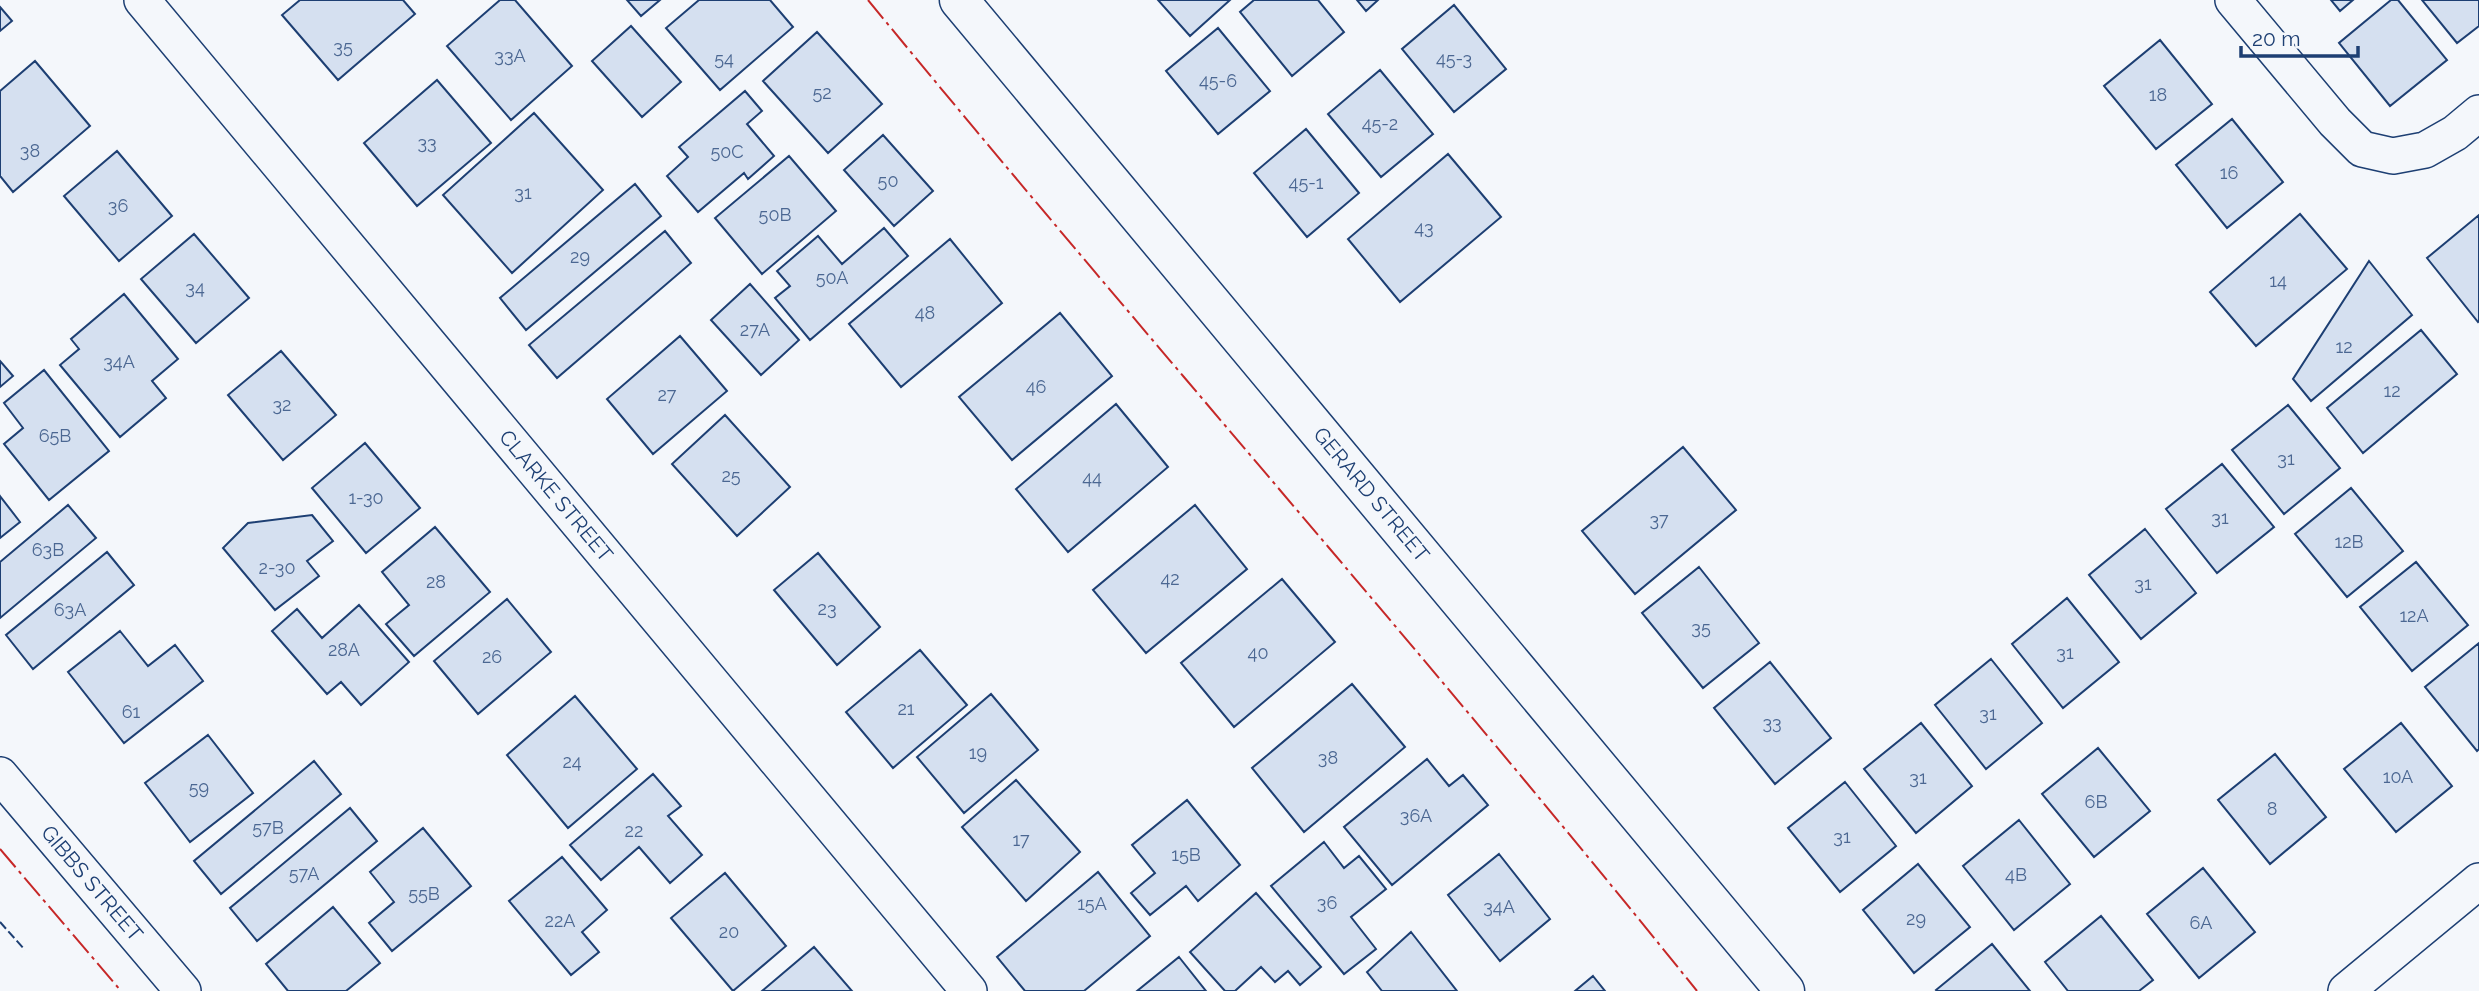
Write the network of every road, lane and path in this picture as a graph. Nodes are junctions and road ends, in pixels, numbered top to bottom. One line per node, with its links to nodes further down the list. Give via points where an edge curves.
1 (142, 0): 8 (street, CLARKE STREET)
2 (959, 0): 9 (street, GERARD STREET)
3 (2233, 0): 4 (street, via 2362,149 2393,156 2425,150)
4 (2479, 113)
5 (0, 775): 7 (street, GIBBS STREET)
6 (2479, 881): 10 (street)
7 (183, 991)
8 (969, 991)
9 (1785, 991)
10 (2346, 991)

